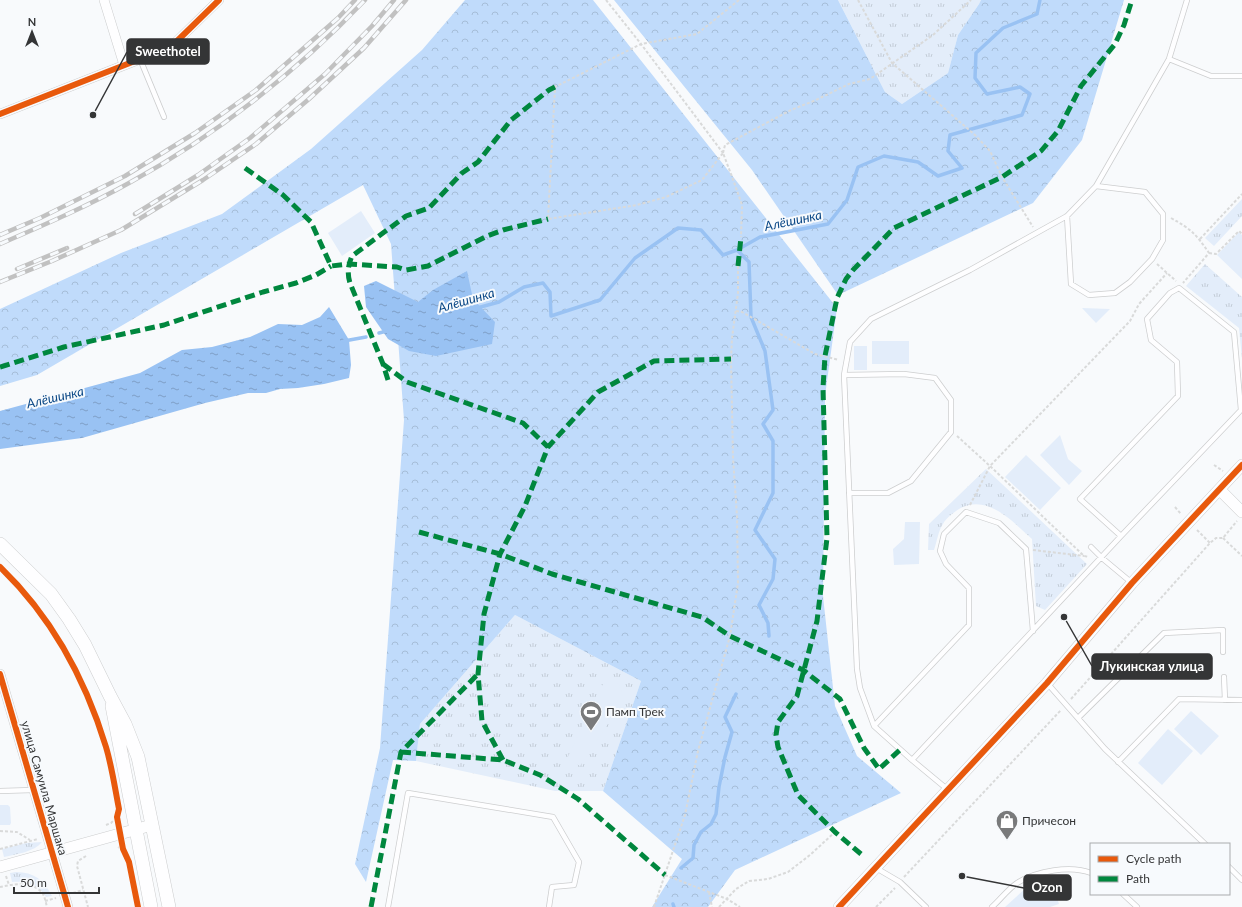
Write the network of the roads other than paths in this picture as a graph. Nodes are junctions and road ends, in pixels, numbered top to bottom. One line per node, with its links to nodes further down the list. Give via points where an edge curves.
1 (104, 0): 6 (street)
2 (219, 0): 4 (street, via 174,44)
3 (1187, 0): 5 (lane)
4 (140, 59): 6 (street); 9 (lane)
5 (1168, 59): 7 (lane, via 1211,76); 10 (lane)
6 (124, 65): 8 (street)
7 (1242, 76)
8 (0, 114)
9 (164, 117)
10 (1096, 186): 11 (lane); 11 (lane, via 1145,192 1163,214 1163,240 1152,259 1130,282 1115,293 1089,295 1071,284)
11 (1067, 216): 12 (lane, via 970,270 871,319 850,342)
12 (844, 375): 16 (lane); 16 (lane, via 904,374 935,378 951,400 951,432 911,481 888,493)
13 (1242, 410): 18 (lane); 18 (lane, via 1234,332 1179,288 1170,293 1147,319 1151,340 1177,362 1178,396 1080,499)
14 (1242, 465): 15 (street)
15 (1220, 490): 17 (street); 22 (street)
16 (849, 493): 32 (lane, via 857,669 860,688)
17 (1242, 512)
18 (1121, 536): 21 (lane)
19 (0, 544): 28 (main road, via 51,594 85,645)
20 (1092, 547): 21 (lane)
21 (1102, 558): 22 (lane); 23 (lane)
22 (1132, 583): 27 (street)
23 (1033, 631): 32 (lane, via 1026,550 999,523 966,512 944,534 940,551 946,564 969,588 969,625); 33 (lane)
24 (1223, 652): 31 (lane, via 1223,630 1164,633)
25 (0, 674): 35 (street, улица Самуила Маршака)
26 (1224, 678): 29 (lane)
27 (1047, 683): 31 (lane); 36 (street)
28 (110, 696): 38 (main road, via 138,757); 39 (main road)
29 (1225, 700): 30 (lane); 34 (lane, via 1179,699)
30 (1242, 700)
31 (1078, 718): 34 (lane)
32 (874, 726): 33 (lane)
33 (912, 760): 36 (lane)
34 (1118, 762): 40 (lane)
35 (33, 790): 37 (lane); 41 (street, улица Самуила Маршака)
36 (948, 790): 42 (street)
37 (0, 791)
38 (152, 825): 39 (street); 50 (main road)
39 (135, 829): 41 (street); 49 (main road)
40 (1203, 843)
41 (52, 853): 44 (street); 48 (street, улица Самуила Маршака)
42 (876, 868): 53 (street); 54 (lane, via 900,882)
43 (1230, 868): 46 (lane)
44 (3, 870)
45 (1090, 873): 55 (lane, via 1060,870 1037,874 1016,884)
46 (1242, 880)
47 (1124, 895): 56 (lane)
48 (68, 907)
49 (151, 907)
50 (169, 907)
51 (388, 907): 52 (lane, via 408,793 553,817 578,862 574,886 552,887)
52 (549, 907)
53 (839, 907)
54 (926, 907)
55 (992, 907)
56 (1137, 907)

